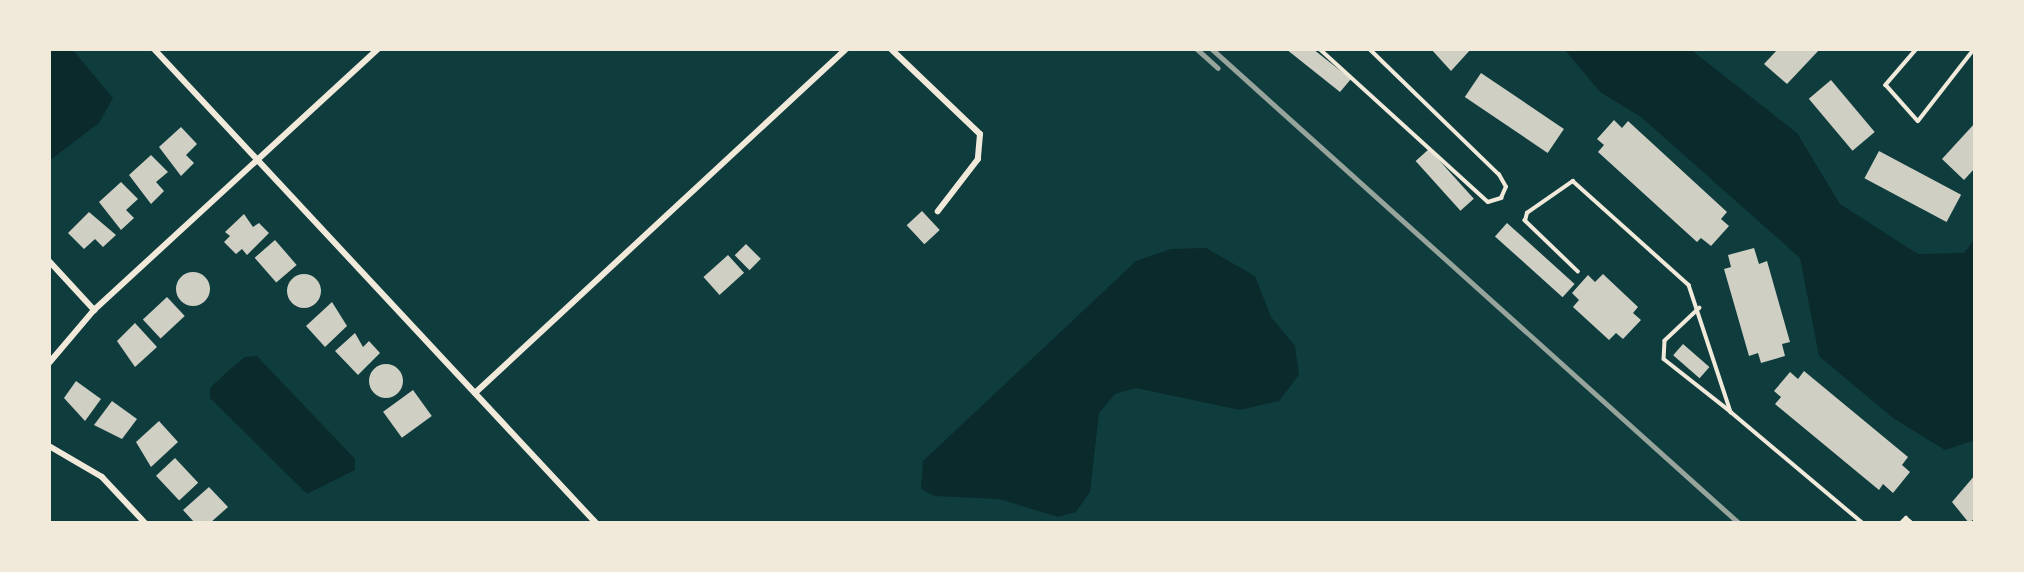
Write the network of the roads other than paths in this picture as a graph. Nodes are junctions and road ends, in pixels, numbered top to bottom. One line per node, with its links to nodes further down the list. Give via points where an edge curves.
1 (155, 49): 9 (street)
2 (378, 49): 9 (street)
3 (846, 49): 16 (street)
4 (891, 49): 10 (street, via 980,134 978,159)
5 (1320, 49): 6 (lane, via 1488,202 1501,198 1506,187 1499,175)
6 (1369, 49)
7 (1916, 49): 8 (lane, via 1886,85 1918,121)
8 (1974, 49)
9 (259, 159): 14 (street); 16 (street)
10 (938, 211)
11 (49, 261): 14 (street)
12 (1578, 272): 13 (lane, via 1525,221 1527,213 1573,181 1689,285)
13 (1700, 308): 17 (lane); 17 (lane, via 1665,341 1664,359)
14 (94, 310): 15 (street)
15 (49, 363)
16 (475, 393): 20 (street)
17 (1731, 412): 21 (lane)
18 (49, 446): 19 (street, via 102,477)
19 (145, 523)
20 (596, 523)
21 (1863, 523)
22 (1901, 523): 23 (lane, via 1906,518)
23 (1912, 523)

